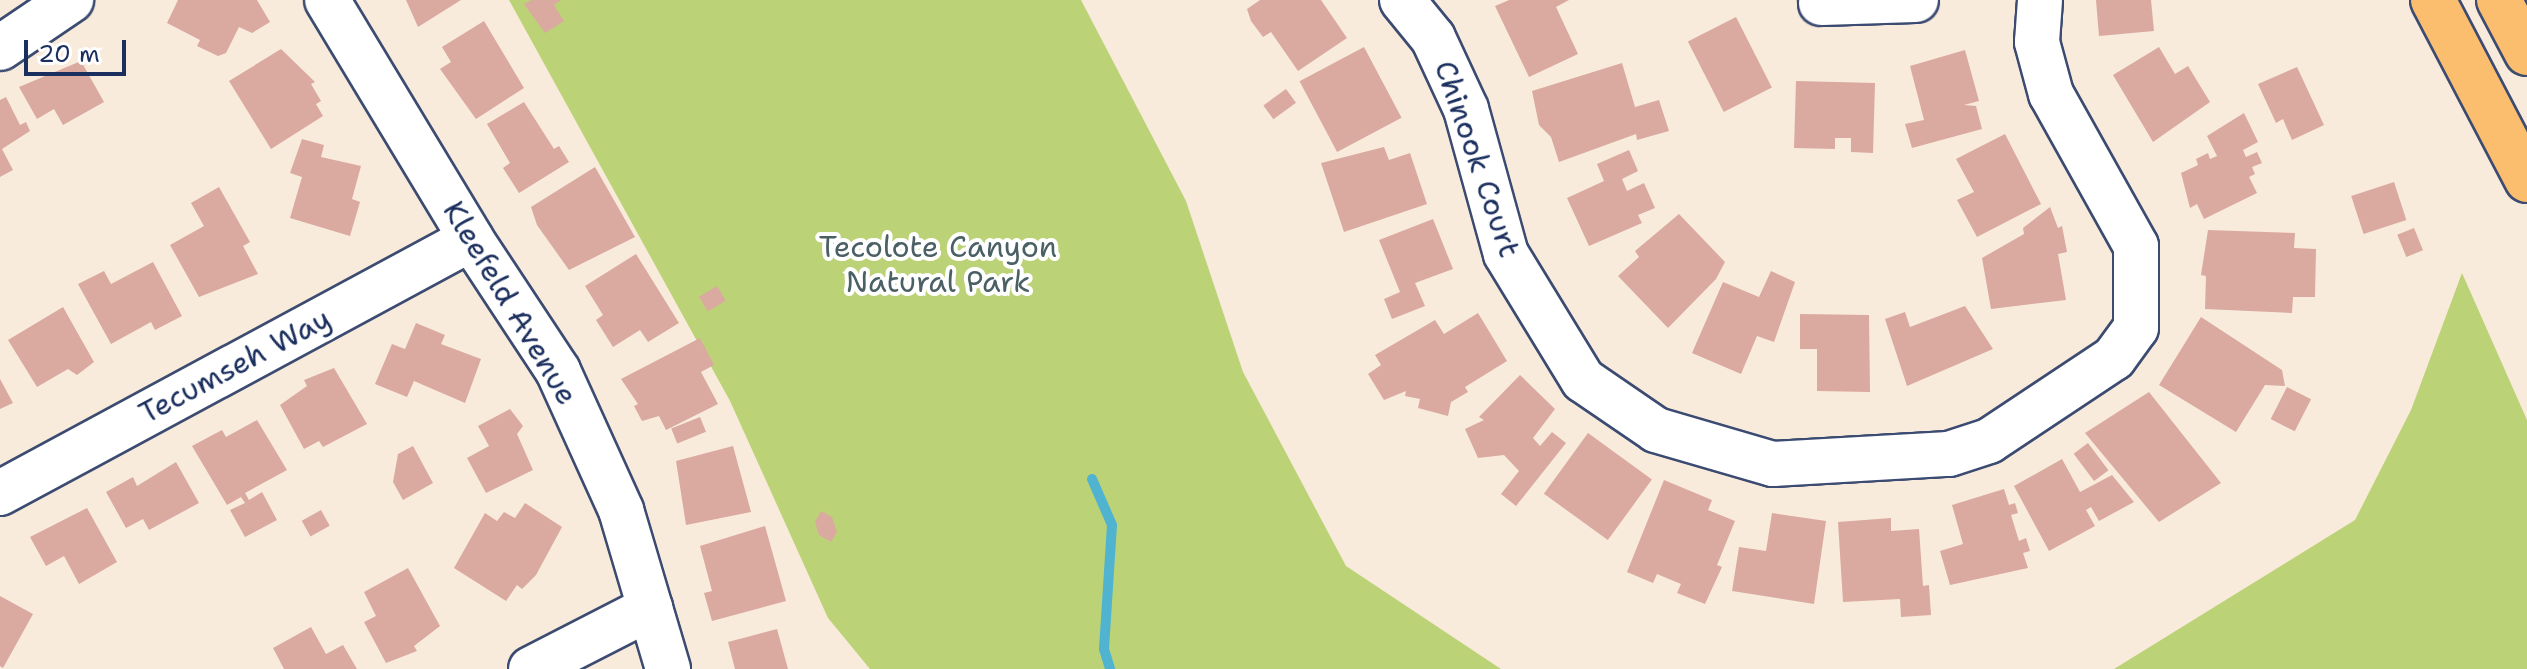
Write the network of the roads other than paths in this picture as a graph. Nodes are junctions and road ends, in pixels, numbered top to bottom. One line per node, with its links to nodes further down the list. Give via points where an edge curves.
1 (71, 0): 9 (street)
2 (327, 0): 12 (street, Kleefeld Avenue)
3 (1916, 0): 8 (street)
4 (2040, 0): 7 (street, Chinook Court, via 2037,42 2051,94 2136,246 2136,328 2114,358 1989,441 1949,454 1773,464 1656,430 1583,380 1506,254 1466,109 1433,38)
5 (2433, 0): 11 (main road)
6 (2499, 0): 10 (main road)
7 (1404, 2)
8 (1821, 3)
9 (0, 48)
10 (2527, 53)
11 (2527, 180)
12 (471, 239): 13 (street, Tecumseh Way); 14 (street, Kleefeld Avenue, via 558,371 621,510)
13 (0, 493)
14 (650, 608): 15 (street); 16 (street, Kleefeld Avenue)
15 (531, 669)
16 (668, 669)

